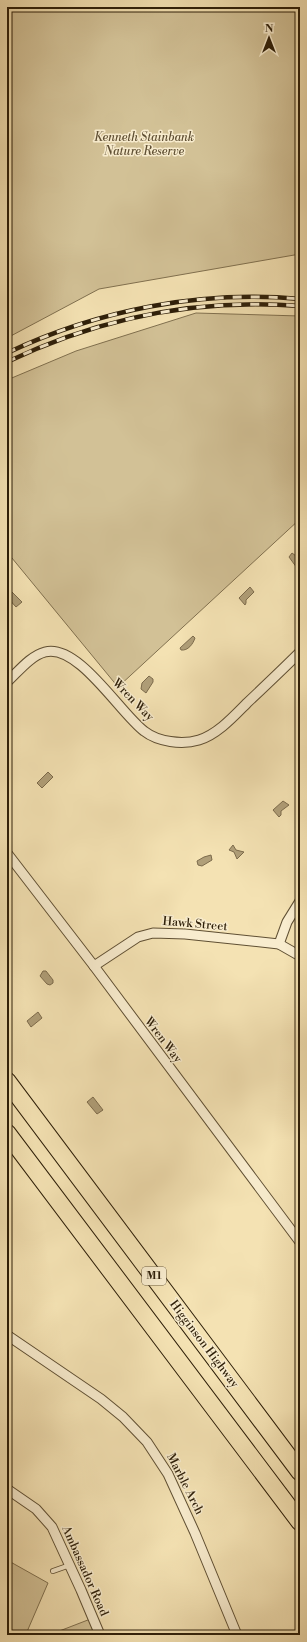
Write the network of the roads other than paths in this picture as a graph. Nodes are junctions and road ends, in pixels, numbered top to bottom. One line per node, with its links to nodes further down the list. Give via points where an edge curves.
1 (300, 652): 2 (street, Wren Way, via 230,720 209,736 183,742 156,738 144,731 94,677 63,653 44,652)
2 (7, 682)
3 (7, 853): 7 (street, Wren Way)
4 (300, 901): 5 (street, via 287,922)
5 (279, 944): 6 (street, Hawk Street); 7 (street, Hawk Street, via 153,933 138,937)
6 (300, 956)
7 (94, 966): 10 (street, Wren Way)
8 (7, 1081): 12 (highway, Higginson Highway / M1)
9 (7, 1133): 14 (highway, M1)
10 (300, 1242)
11 (7, 1335): 18 (street, Marble Arch, via 100,1398 147,1442 178,1495)
12 (300, 1472)
13 (7, 1489): 15 (street, Ambassador Road, via 46,1518)
14 (300, 1522)
15 (70, 1565): 16 (lane); 17 (street, Ambassador Road)
16 (53, 1571)
17 (100, 1635)
18 (237, 1635)

